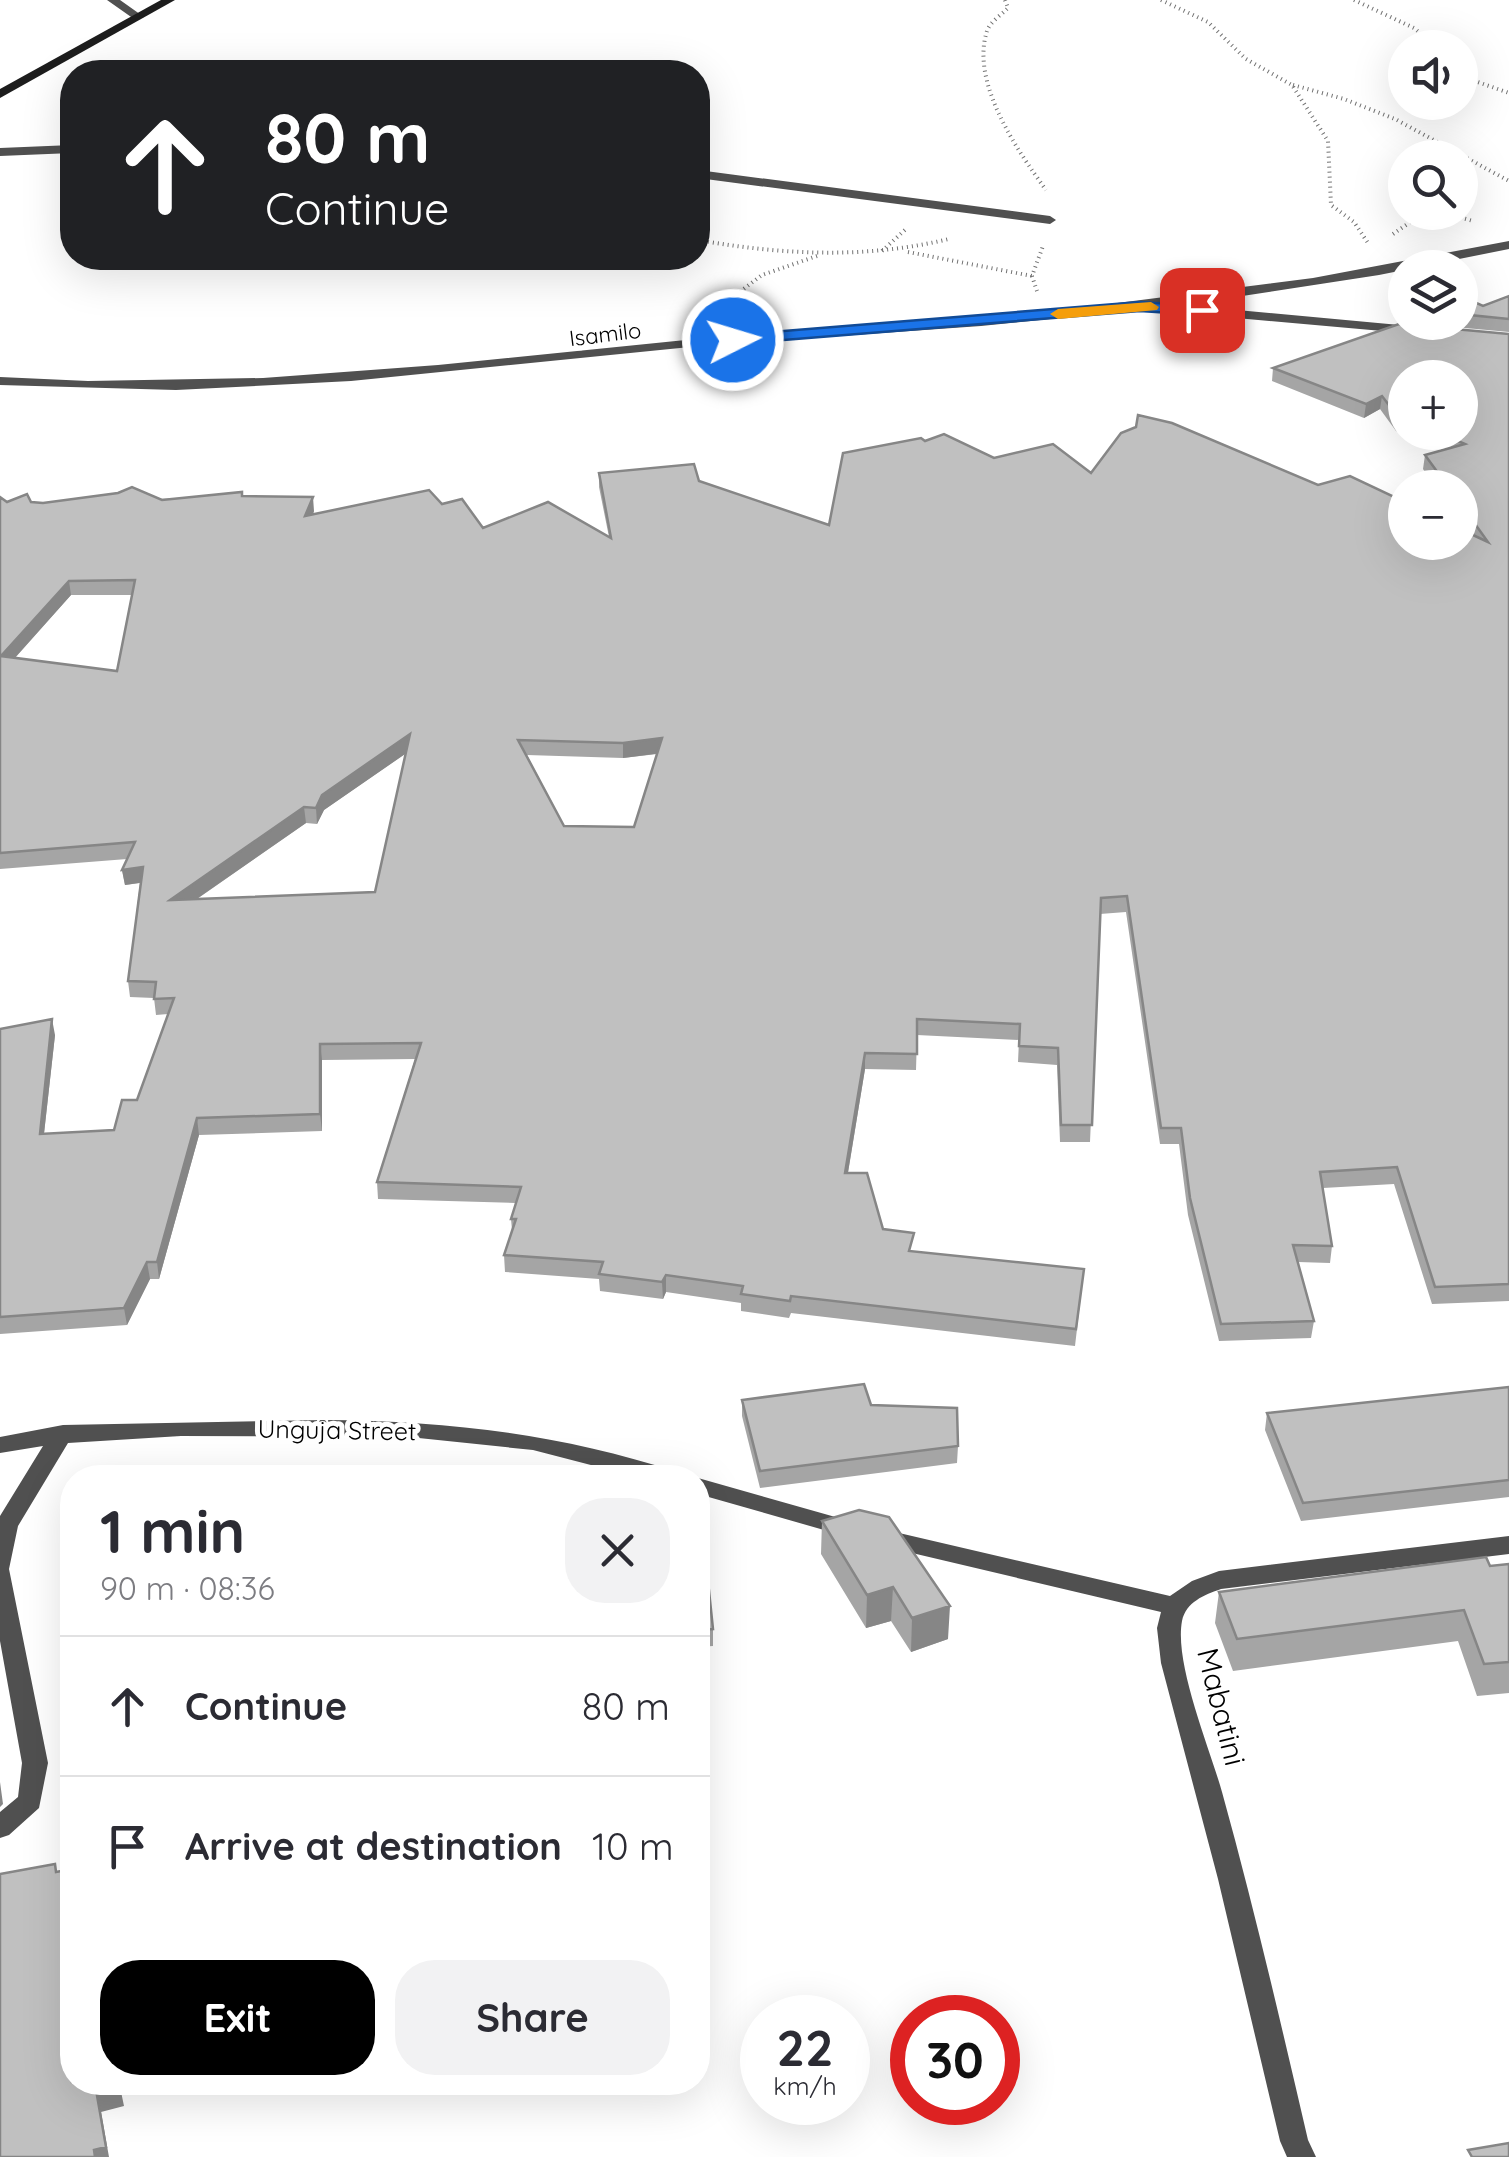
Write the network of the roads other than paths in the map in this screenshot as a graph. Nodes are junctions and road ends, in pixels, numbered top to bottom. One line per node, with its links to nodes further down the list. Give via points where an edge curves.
1 (113, 0): 3 (street)
2 (169, 0): 3 (street)
3 (138, 17): 4 (street)
4 (61, 60)
5 (60, 61): 6 (street)
6 (0, 94)
7 (60, 150): 8 (street)
8 (0, 152)
9 (710, 176): 10 (street)
10 (1050, 220)
11 (1509, 244): 12 (street, Isamilo, via 1290,286)
12 (1140, 306): 13 (street); 14 (street, Isamilo, via 214,386)
13 (1388, 328)
14 (0, 381)
15 (64, 1433): 16 (street, Unguja Street); 17 (street, Unguja Street, via 318,1427 459,1434 572,1450); 20 (street, via 6,1526)
16 (0, 1444)
17 (624, 1465)
18 (710, 1490): 22 (street)
19 (1509, 1546): 22 (street, via 1219,1580 1194,1588)
20 (0, 1564)
21 (0, 1574): 23 (street, via 35,1764 30,1801)
22 (1174, 1606): 24 (street, Mabatini, via 1168,1629 1177,1672)
23 (0, 1828)
24 (1302, 2157)

